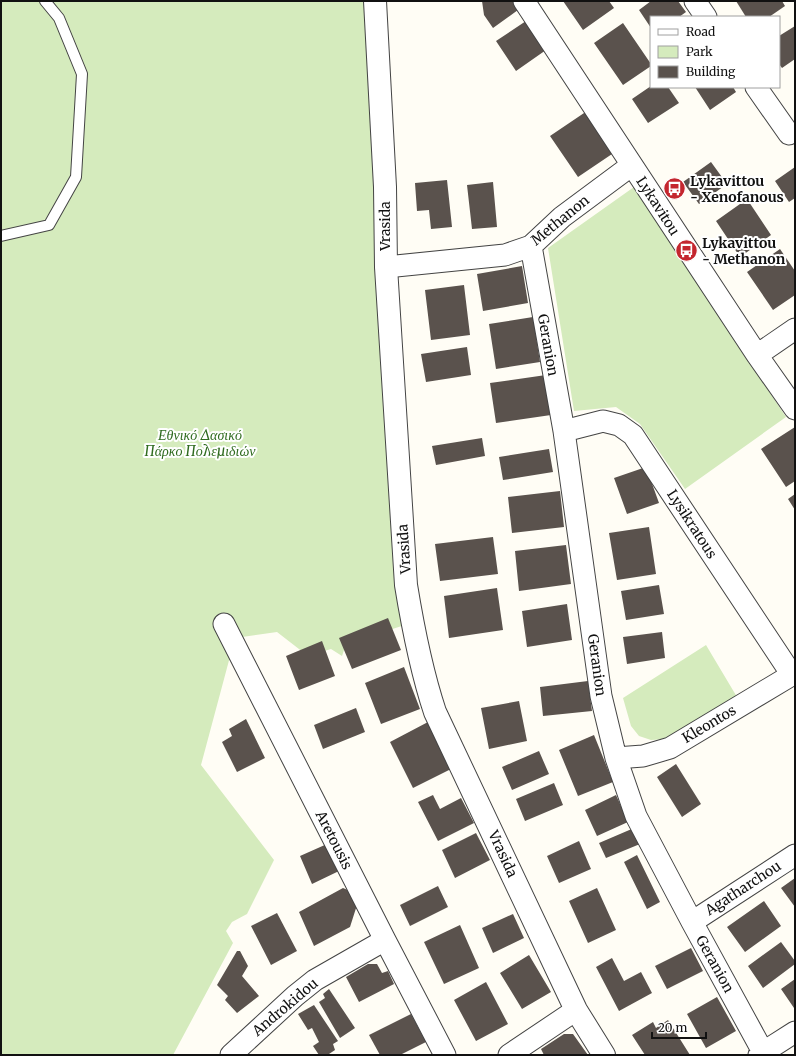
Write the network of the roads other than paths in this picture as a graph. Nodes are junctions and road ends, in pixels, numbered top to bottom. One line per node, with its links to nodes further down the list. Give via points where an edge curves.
1 (45, 1): 9 (lane, via 58,18 82,74 76,177 49,225)
2 (375, 1): 11 (street, Vrasida, via 385,188)
3 (524, 1): 8 (street, Lykavitou)
4 (695, 1): 5 (street)
5 (705, 16)
6 (757, 88): 7 (street)
7 (789, 134)
8 (632, 165): 10 (street, Methanon, via 562,217); 13 (street, Lykavitou)
9 (1, 236)
10 (531, 246): 11 (street, Methanon, via 505,255); 15 (street, Geranion)
11 (386, 267): 22 (street, Vrasida, via 406,585 425,681 434,712)
12 (795, 329): 13 (street)
13 (757, 355): 14 (street, Lykavitou)
14 (795, 409)
15 (564, 430): 17 (street, Lysikratous, via 603,421 619,425 633,434); 18 (street, Geranion, via 601,696)
16 (224, 624): 21 (street, Aretousis)
17 (793, 674): 18 (street, Kleontos, via 670,748 643,756)
18 (616, 758): 20 (street, Geranion, via 636,816)
19 (795, 855): 20 (street, Agatharchou)
20 (692, 922): 24 (street, Geranion)
21 (384, 940): 25 (street, Androkidou, via 315,980); 26 (street, Aretousis)
22 (576, 1010): 27 (street); 28 (street, Vrasida)
23 (795, 1032): 24 (street)
24 (761, 1054)
25 (231, 1055)
26 (445, 1055)
27 (509, 1055)
28 (604, 1055)

